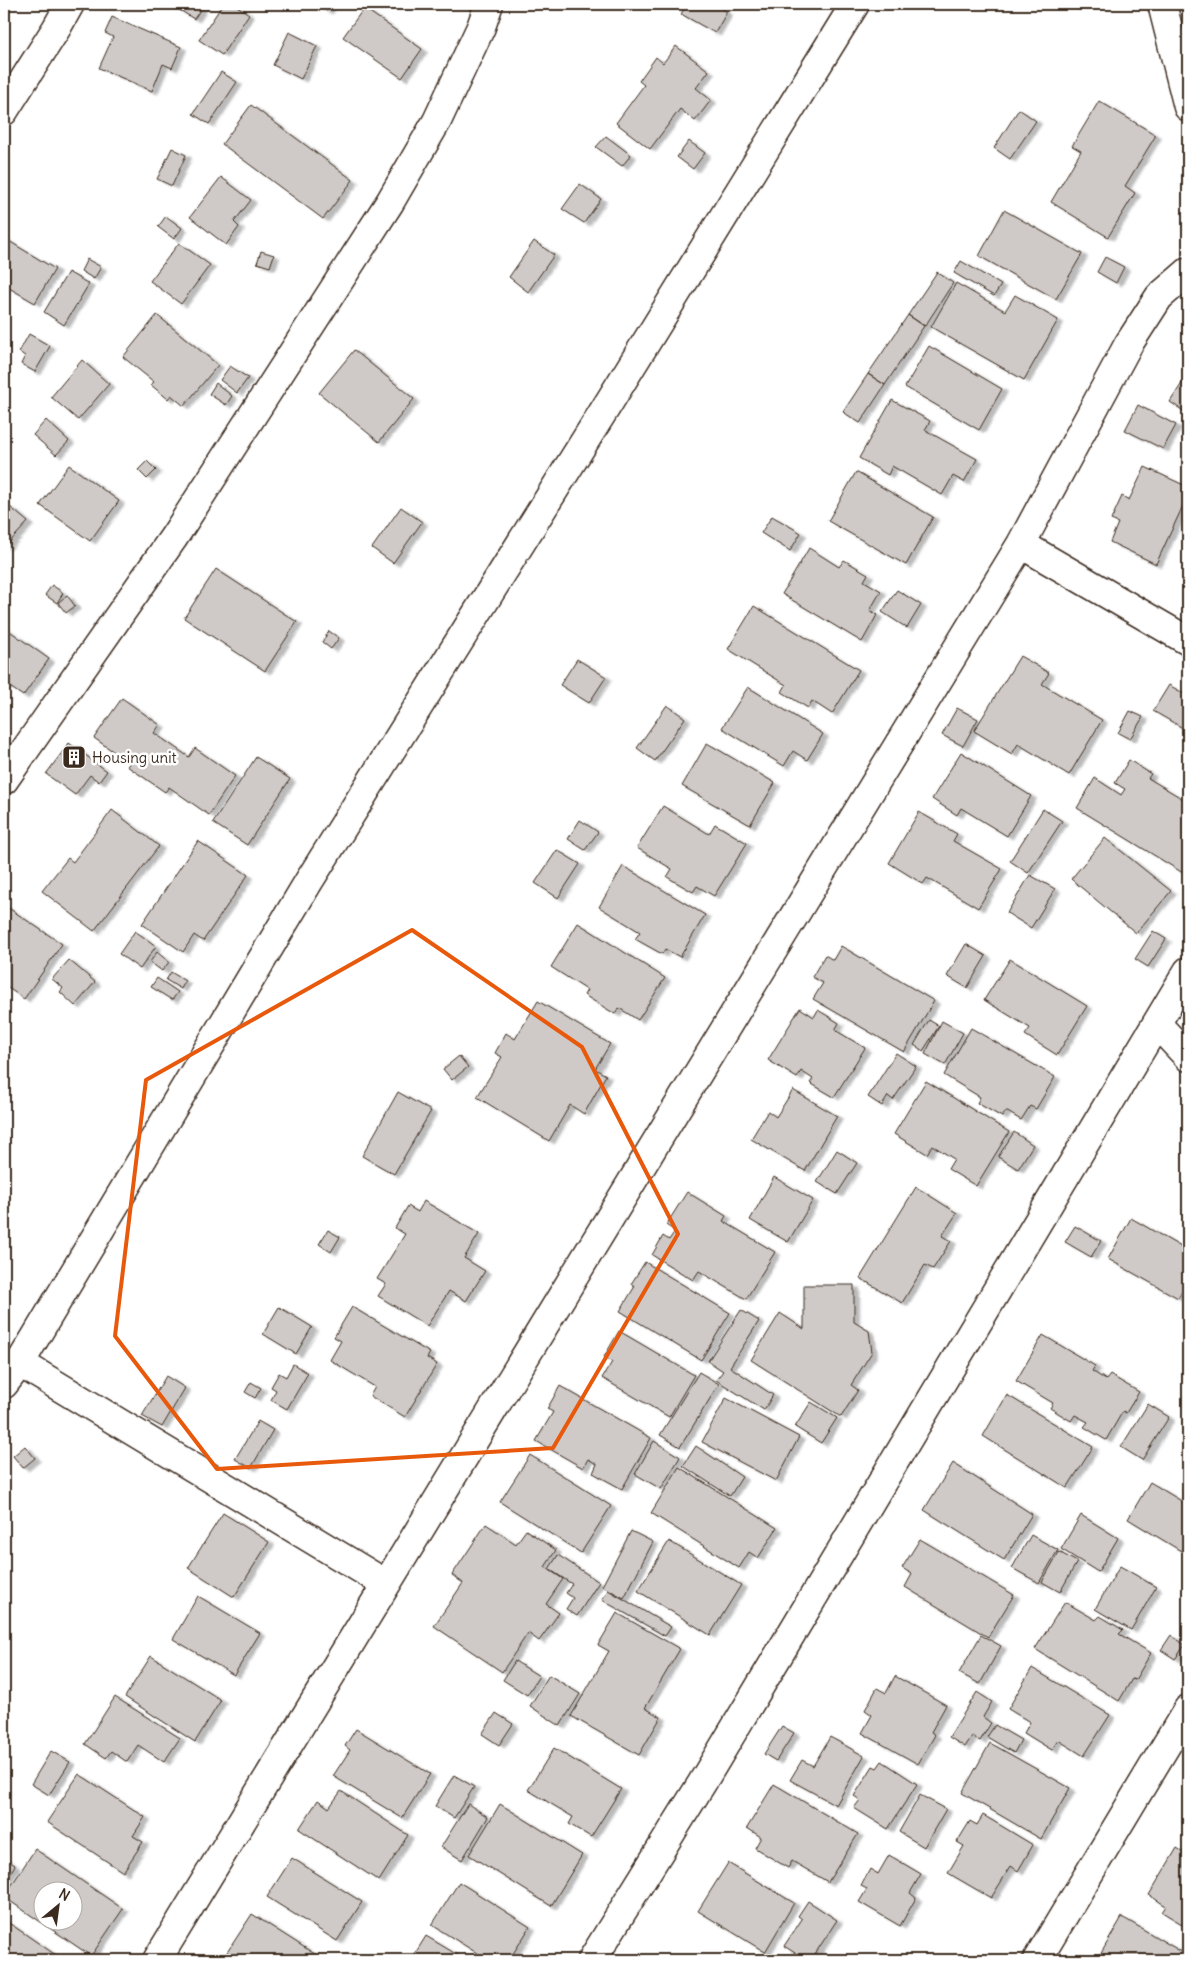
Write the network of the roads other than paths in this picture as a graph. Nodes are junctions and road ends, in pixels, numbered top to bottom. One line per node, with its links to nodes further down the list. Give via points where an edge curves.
1 (70, 4): 6 (street)
2 (489, 4): 10 (street, via 437,121 390,202 174,537)
3 (855, 4): 14 (street, via 309,881)
4 (1162, 4): 5 (street)
5 (1188, 107)
6 (4, 111)
7 (1188, 272): 8 (street, via 1159,297 1128,345)
8 (1020, 544): 9 (street); 16 (street)
9 (1188, 641)
10 (4, 780)
11 (1188, 971): 12 (street)
12 (1156, 1024): 13 (street); 19 (street, via 707,1775)
13 (1188, 1057)
14 (20, 1363): 15 (street); 16 (street)
15 (4, 1384)
16 (386, 1584): 18 (street)
17 (1188, 1708): 20 (street)
18 (157, 1960)
19 (592, 1960)
20 (1038, 1960)

